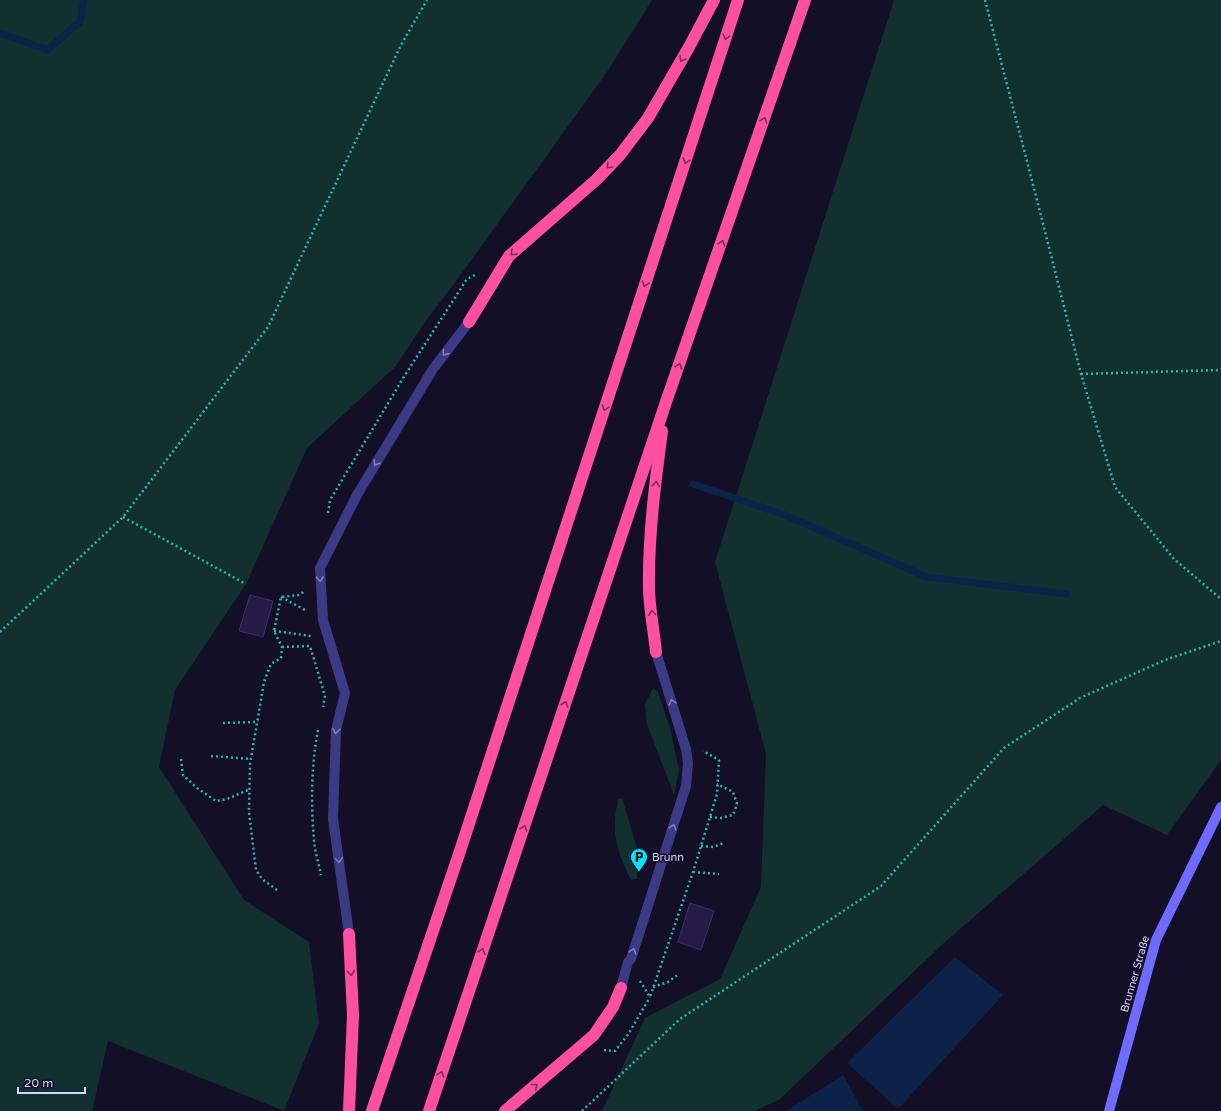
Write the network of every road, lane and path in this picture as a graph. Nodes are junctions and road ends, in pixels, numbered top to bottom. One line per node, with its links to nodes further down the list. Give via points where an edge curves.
1 (427, 0): 10 (path, via 402,45 268,327)
2 (714, 0): 6 (highway, one-way to 6, via 648,118 620,155 596,180 509,256)
3 (738, 0): 46 (highway, one-way to 46)
4 (805, 0): 9 (highway, one-way to 4)
5 (985, 0): 8 (path)
6 (469, 322): 14 (lane, one-way to 14, via 433,369 357,495 320,568)
7 (1221, 370): 8 (path)
8 (1081, 374): 13 (path, via 1115,487 1174,559)
9 (666, 402): 20 (highway, one-way to 9, via 649,593 649,557); 47 (highway, one-way to 9)
10 (122, 517): 11 (path); 16 (path)
11 (246, 584)
12 (281, 597): 14 (path)
13 (1221, 599)
14 (322, 620): 38 (lane, one-way to 38, via 345,693 336,730 333,819)
15 (274, 631): 17 (path)
16 (0, 632)
17 (315, 637)
18 (1221, 641): 49 (path, via 1165,660 1080,698 1004,748 882,886 680,1019)
19 (282, 647): 21 (path, via 310,646 325,696)
20 (656, 652): 25 (lane, one-way to 20)
21 (322, 710)
22 (257, 722): 23 (path)
23 (223, 723)
24 (319, 724): 37 (path, via 313,752 312,792 314,842)
25 (683, 740): 29 (path, via 720,760); 39 (lane, one-way to 25, via 686,786 688,762)
26 (211, 756): 28 (path)
27 (181, 759): 30 (path, via 183,775 216,801)
28 (251, 759)
29 (717, 784): 32 (path, via 717,794); 32 (path, via 733,792 737,804 733,814 721,818)
30 (250, 789)
31 (1221, 807): 50 (street, Brunner Straße, via 1156,940)
32 (710, 817): 34 (path)
33 (724, 843): 34 (path, via 713,847)
34 (701, 846): 35 (path)
35 (693, 872): 36 (path); 41 (path)
36 (719, 874)
37 (321, 875)
38 (349, 934): 45 (highway, one-way to 45, via 353,1015)
39 (628, 962): 42 (lane); 43 (path)
40 (680, 974): 41 (path)
41 (654, 987): 43 (path)
42 (621, 988): 44 (highway, via 613,1008 594,1035)
43 (650, 997): 44 (path, via 629,1033 614,1051)
44 (579, 1049): 48 (highway, one-way to 44)
45 (349, 1111)
46 (372, 1111)
47 (428, 1111)
48 (505, 1111)
49 (582, 1111)
50 (1109, 1111)

